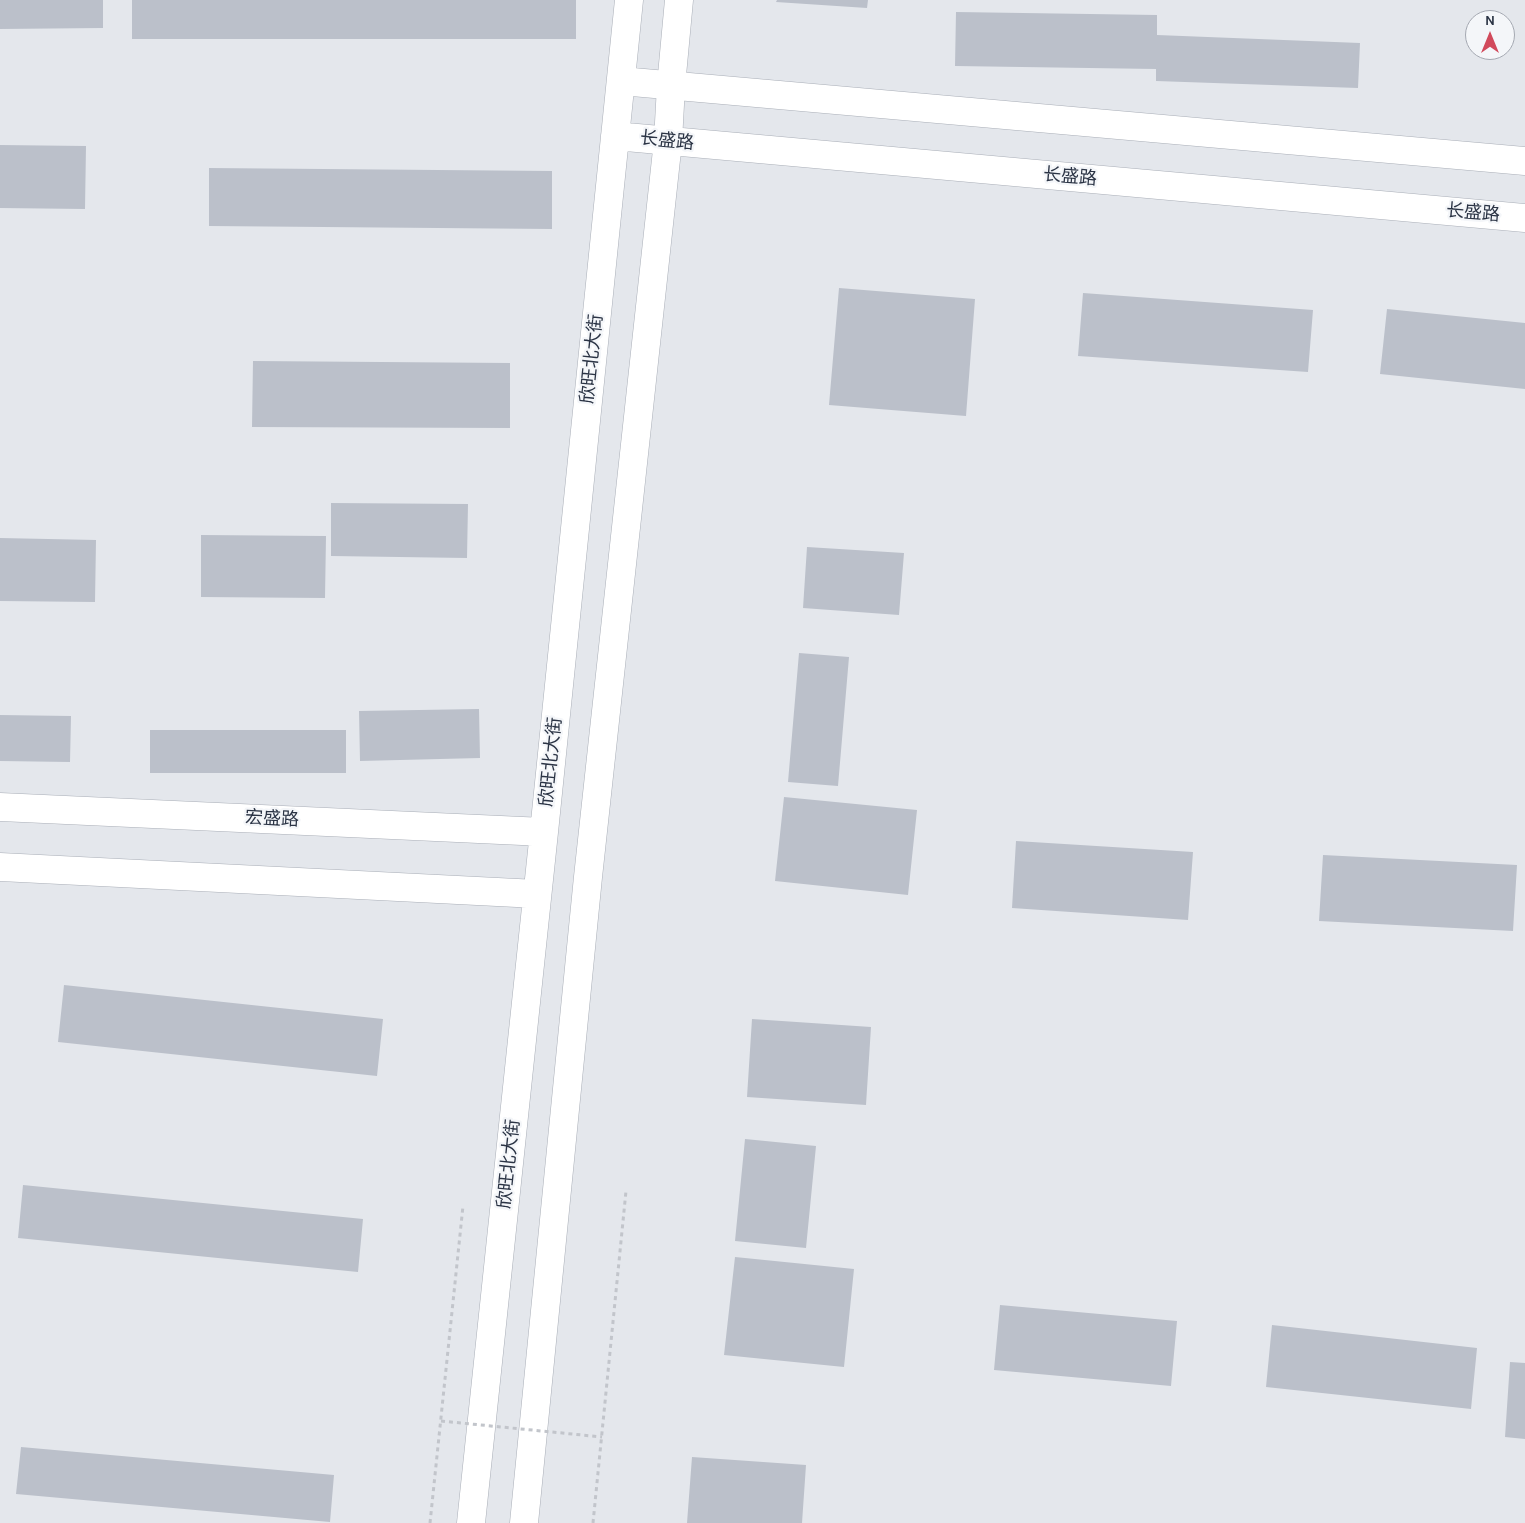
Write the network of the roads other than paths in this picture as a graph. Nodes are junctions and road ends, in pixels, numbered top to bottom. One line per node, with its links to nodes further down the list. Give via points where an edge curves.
1 (629, 0): 3 (main road, 欣旺北大街)
2 (679, 0): 4 (main road)
3 (621, 81): 4 (main road); 5 (main road, 欣旺北大街)
4 (671, 86): 6 (main road); 7 (main road)
5 (615, 136): 6 (main road, 长盛路); 10 (main road, 欣旺北大街)
6 (668, 141): 8 (main road, 长盛路); 14 (main road, via 589,867)
7 (1525, 161)
8 (1525, 218)
9 (0, 807): 10 (main road, 宏盛路)
10 (544, 832): 12 (main road, 欣旺北大街)
11 (0, 867): 12 (main road)
12 (537, 894): 13 (main road, 欣旺北大街)
13 (471, 1523)
14 (524, 1523)

